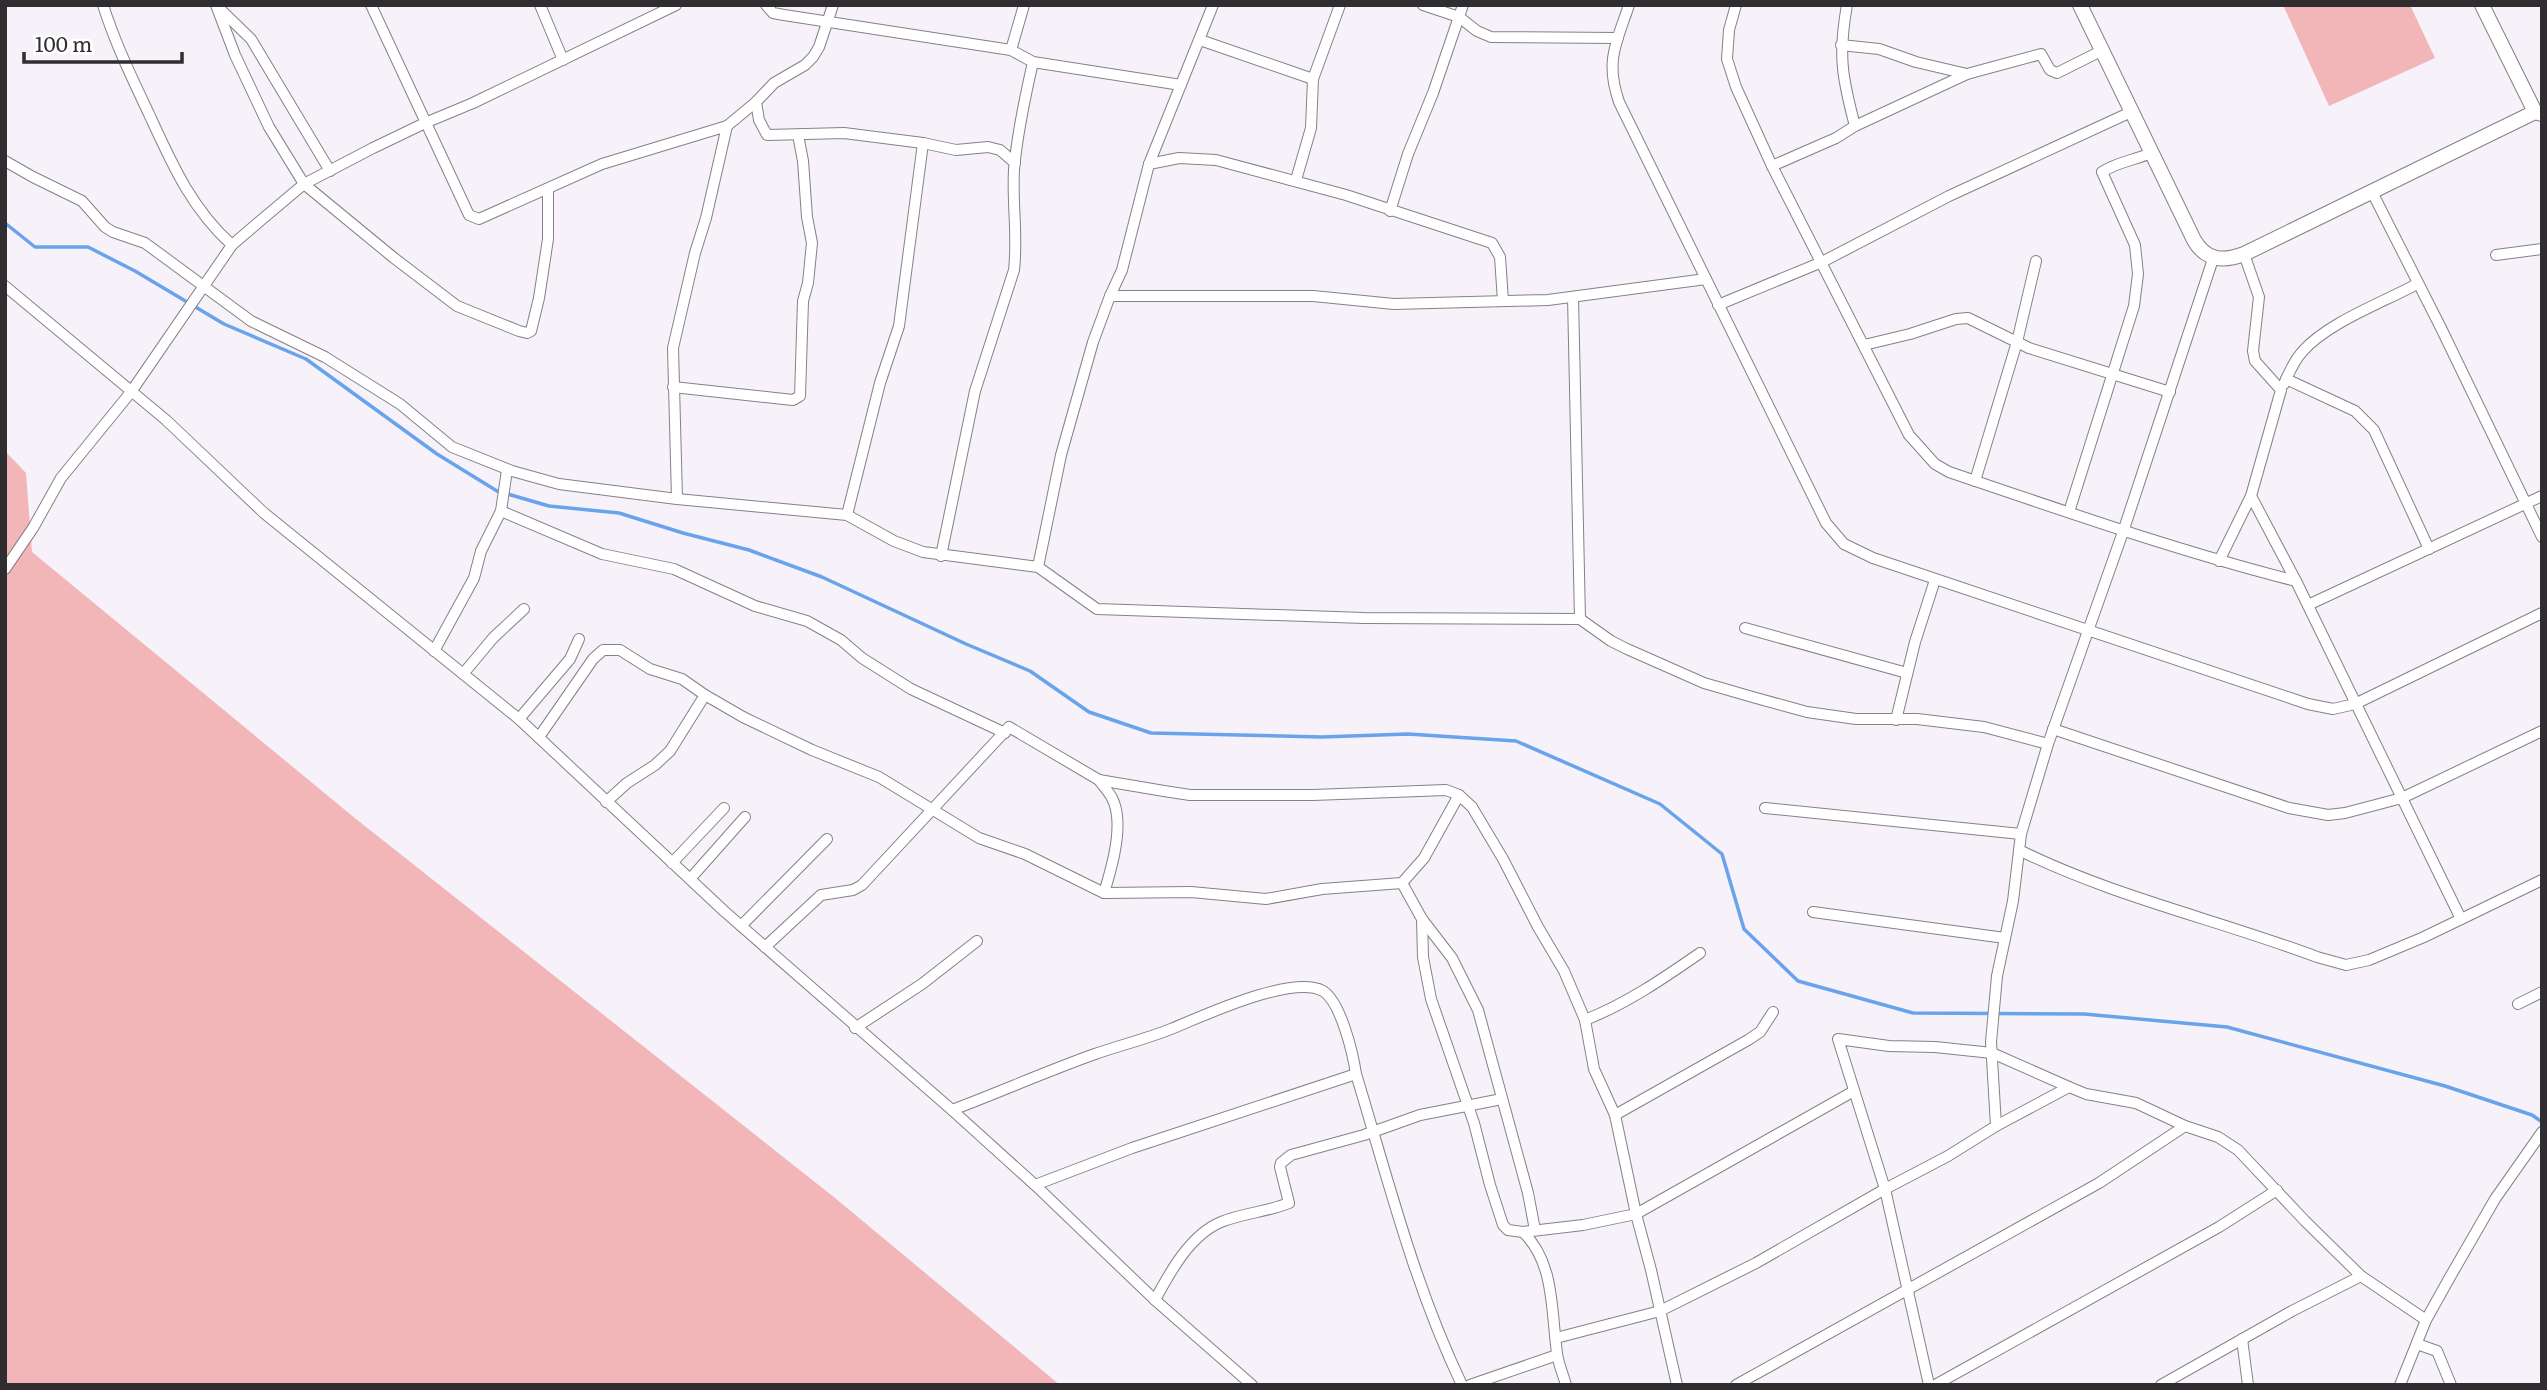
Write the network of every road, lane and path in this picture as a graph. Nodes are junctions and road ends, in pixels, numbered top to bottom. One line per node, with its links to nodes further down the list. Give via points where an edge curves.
1 (103, 5): 48 (street, via 114,41 174,166 195,204)
2 (371, 5): 32 (street)
3 (540, 5): 24 (street)
4 (676, 5): 24 (street)
5 (766, 5): 18 (street, via 784,16)
6 (833, 5): 18 (street)
7 (1024, 5): 22 (street)
8 (1213, 5): 20 (street)
9 (1340, 5): 27 (street)
10 (1423, 5): 17 (street)
11 (1629, 5): 19 (street)
12 (1736, 5): 41 (street, via 1727,59)
13 (1847, 5): 21 (street)
14 (2080, 5): 23 (main road)
15 (2482, 5): 31 (main road)
16 (216, 6): 42 (street, via 251,39); 44 (street, via 269,127)
17 (1461, 11): 19 (street, via 1491,37); 47 (street)
18 (829, 21): 22 (street); 29 (street, via 813,57 774,83)
19 (1618, 38): 55 (street, via 1611,79 1619,102)
20 (1200, 40): 27 (street); 28 (street)
21 (1841, 45): 26 (street, via 1879,49); 34 (street, via 1842,73)
22 (1011, 50): 25 (street)
23 (2101, 51): 26 (street, via 2057,73 2041,54); 30 (main road)
24 (564, 60): 32 (street)
25 (1033, 62): 28 (street); 39 (street)
26 (1968, 74): 34 (street)
27 (1313, 79): 43 (street, via 1311,128)
28 (1181, 85): 40 (street)
29 (756, 103): 33 (street); 35 (street, via 767,135)
30 (2131, 112): 37 (main road); 54 (street, via 1949,196)
31 (2538, 113): 46 (main road)
32 (425, 123): 42 (street); 45 (street, via 473,218)
33 (727, 126): 45 (street, via 603,164); 67 (street, via 680,312 673,348)
34 (1855, 126): 41 (street)
35 (798, 135): 36 (street, via 844,133); 67 (street, via 812,243 803,301 800,396 793,400)
36 (923, 144): 39 (street, via 956,150 988,147 1000,150); 79 (street, via 899,326)
37 (2151, 153): 52 (main road, via 2198,248); 65 (street, via 2102,172 2135,245 2138,274 2134,306)
38 (5, 160): 58 (street, via 82,201 105,227 145,243)
39 (1015, 163): 83 (street, via 1014,270 975,391)
40 (1149, 164): 43 (street, via 1194,157); 59 (street, via 1122,270)
41 (1772, 166): 54 (street)
42 (330, 171): 44 (street)
43 (1296, 180): 47 (street)
44 (304, 184): 45 (street, via 457,306 527,333 533,327 547,251); 48 (street)
45 (548, 189)
46 (2372, 192): 50 (main road); 56 (street)
47 (1390, 211): 61 (street, via 1492,243 1500,257)
48 (232, 245): 58 (street)
49 (2542, 249): 51 (street)
50 (2244, 254): 52 (main road); 68 (street, via 2259,297 2255,361)
51 (2496, 255)
52 (2213, 259): 70 (street)
53 (2036, 261): 63 (street)
54 (1822, 262): 62 (street); 64 (street)
55 (1706, 279): 60 (street); 62 (street)
56 (2417, 284): 66 (street, via 2312,341); 76 (street)
57 (5, 286): 69 (street)
58 (204, 288): 69 (street); 71 (street, via 251,321 360,377 425,422 452,447)
59 (1110, 296): 61 (street, via 1313,296 1394,304); 85 (street, via 1061,455)
60 (1573, 297): 61 (street); 92 (street)
61 (1503, 302)
62 (1717, 305): 87 (street, via 1826,523 1844,544)
63 (2017, 342): 64 (street, via 1962,318); 65 (street); 72 (street)
64 (1864, 345): 72 (street, via 1917,447 1935,464)
65 (2112, 373): 70 (street); 78 (street)
66 (2286, 379): 68 (street); 82 (street, via 2356,411 2374,430)
67 (673, 387): 75 (street)
68 (2281, 390): 73 (street)
69 (131, 392): 86 (street, via 61,478); 96 (street, via 264,513)
70 (2170, 392): 80 (street)
71 (507, 470): 75 (street, via 559,484); 77 (street)
72 (1975, 481): 78 (street)
73 (2251, 496): 84 (street); 88 (street)
74 (2542, 496): 76 (street)
75 (677, 499): 79 (street)
76 (2525, 504): 81 (street); 82 (street)
77 (501, 511): 96 (street, via 481,551 474,578); 105 (street, via 602,554 674,569 754,606 807,621 911,689)
78 (2069, 512): 80 (street)
79 (847, 515): 83 (street, via 894,541)
80 (2123, 532): 84 (street); 94 (street)
81 (2542, 537)
82 (2429, 549): 89 (street)
83 (941, 556): 85 (street)
84 (2219, 561): 88 (street)
85 (1038, 567): 92 (street, via 1097,609 1364,618)
86 (5, 569)
87 (1935, 580): 94 (street); 97 (street)
88 (2296, 581): 89 (street)
89 (2308, 605): 100 (street)
90 (524, 609): 98 (street)
91 (2542, 613): 100 (street)
92 (1580, 618): 102 (street, via 1611,641 1704,683 1807,712)
93 (1745, 628): 97 (street)
94 (2088, 629): 100 (street, via 2308,704 2333,709); 103 (street)
95 (579, 639): 101 (street, via 570,659)
96 (434, 651): 98 (street)
97 (1907, 673): 102 (street)
98 (463, 674): 101 (street)
99 (705, 695): 106 (street, via 620,650 603,650); 111 (street, via 670,751); 113 (street, via 743,718 879,777)
100 (2355, 704): 110 (street)
101 (519, 719): 106 (street)
102 (1896, 720): 107 (street, via 1984,727)
103 (2053, 729): 107 (street); 110 (street, via 2312,814 2345,813)
104 (2542, 731): 110 (street)
105 (1005, 733): 108 (street, via 1009,727); 113 (street)
106 (539, 737): 111 (street)
107 (2048, 744): 116 (street)
108 (1099, 780): 109 (street, via 1190,795 1446,790); 123 (street, via 1114,801 1116,825 1112,868)
109 (1459, 795): 122 (street, via 1424,858); 135 (street, via 1472,807 1503,859 1564,971)
110 (2402, 798): 126 (street)
111 (606, 802): 119 (street)
112 (723, 808): 119 (street)
113 (933, 808): 123 (street, via 979,838 1025,854); 130 (street, via 862,885 821,895)
114 (1765, 808): 116 (street)
115 (746, 817): 120 (street)
116 (2021, 834): 118 (street)
117 (827, 839): 127 (street)
118 (2019, 850): 126 (street, via 2118,890 2346,965 2395,950); 128 (street)
119 (672, 863): 120 (street)
120 (690, 879): 127 (street)
121 (2542, 880): 126 (street)
122 (1402, 883): 123 (street, via 1322,888 1266,899 1191,892); 125 (street)
123 (1104, 892)
124 (1813, 912): 128 (street)
125 (1422, 919): 141 (street, via 1452,958 1478,1010); 142 (street, via 1423,957 1432,999)
126 (2461, 919)
127 (741, 926): 130 (street)
128 (2005, 938): 137 (street, via 1997,976)
129 (977, 941): 136 (street)
130 (765, 947): 136 (street)
131 (1700, 953): 135 (street, via 1635,995)
132 (2542, 992): 133 (street)
133 (2518, 1004)
134 (1773, 1012): 144 (street, via 1760,1032 1748,1040)
135 (1585, 1020): 144 (street, via 1594,1069)
136 (855, 1028): 143 (street)
137 (1992, 1053): 139 (street); 140 (street, via 1838,1039); 145 (street)
138 (1356, 1074): 143 (street, via 1352,1049 1333,1003 1320,990 1299,988 1202,1014); 147 (street); 149 (street)
139 (2069, 1087): 145 (street); 146 (street, via 2136,1103)
140 (1854, 1091): 150 (street); 152 (street)
141 (1502, 1099): 142 (street); 153 (street)
142 (1468, 1104): 147 (street); 154 (street, via 1503,1225)
143 (952, 1110): 149 (street)
144 (1615, 1115): 152 (street)
145 (1996, 1126): 150 (street)
146 (2185, 1126): 151 (street, via 2218,1137 2238,1150); 156 (street, via 2099,1183)
147 (1374, 1130): 157 (street, via 1284,1160 1280,1167 1289,1203 1206,1229 1167,1277); 165 (street, via 1404,1240)
148 (2542, 1132): 159 (street, via 2496,1199)
149 (1035, 1185): 157 (street)
150 (1885, 1189): 156 (street); 158 (street, via 1756,1263)
151 (2277, 1190): 155 (street); 171 (street, via 2220,1227)
152 (1636, 1214): 153 (street); 158 (street)
153 (1535, 1230): 154 (street)
154 (1523, 1232): 160 (street, via 1545,1269)
155 (2361, 1276): 159 (street); 161 (street)
156 (1908, 1290): 169 (street); 170 (street)
157 (1155, 1300): 164 (street)
158 (1660, 1311): 160 (street); 168 (street)
159 (2426, 1320): 162 (street)
160 (1556, 1338): 163 (street)
161 (2242, 1339): 172 (street); 173 (street)
162 (2417, 1344): 174 (street); 175 (street, via 2437,1351)
163 (1557, 1354): 166 (street); 167 (street)
164 (1252, 1385)
165 (1462, 1385)
166 (1470, 1385)
167 (1566, 1385)
168 (1677, 1385)
169 (1736, 1385)
170 (1929, 1385)
171 (1935, 1385)
172 (2161, 1385)
173 (2248, 1385)
174 (2400, 1385)
175 (2451, 1385)

